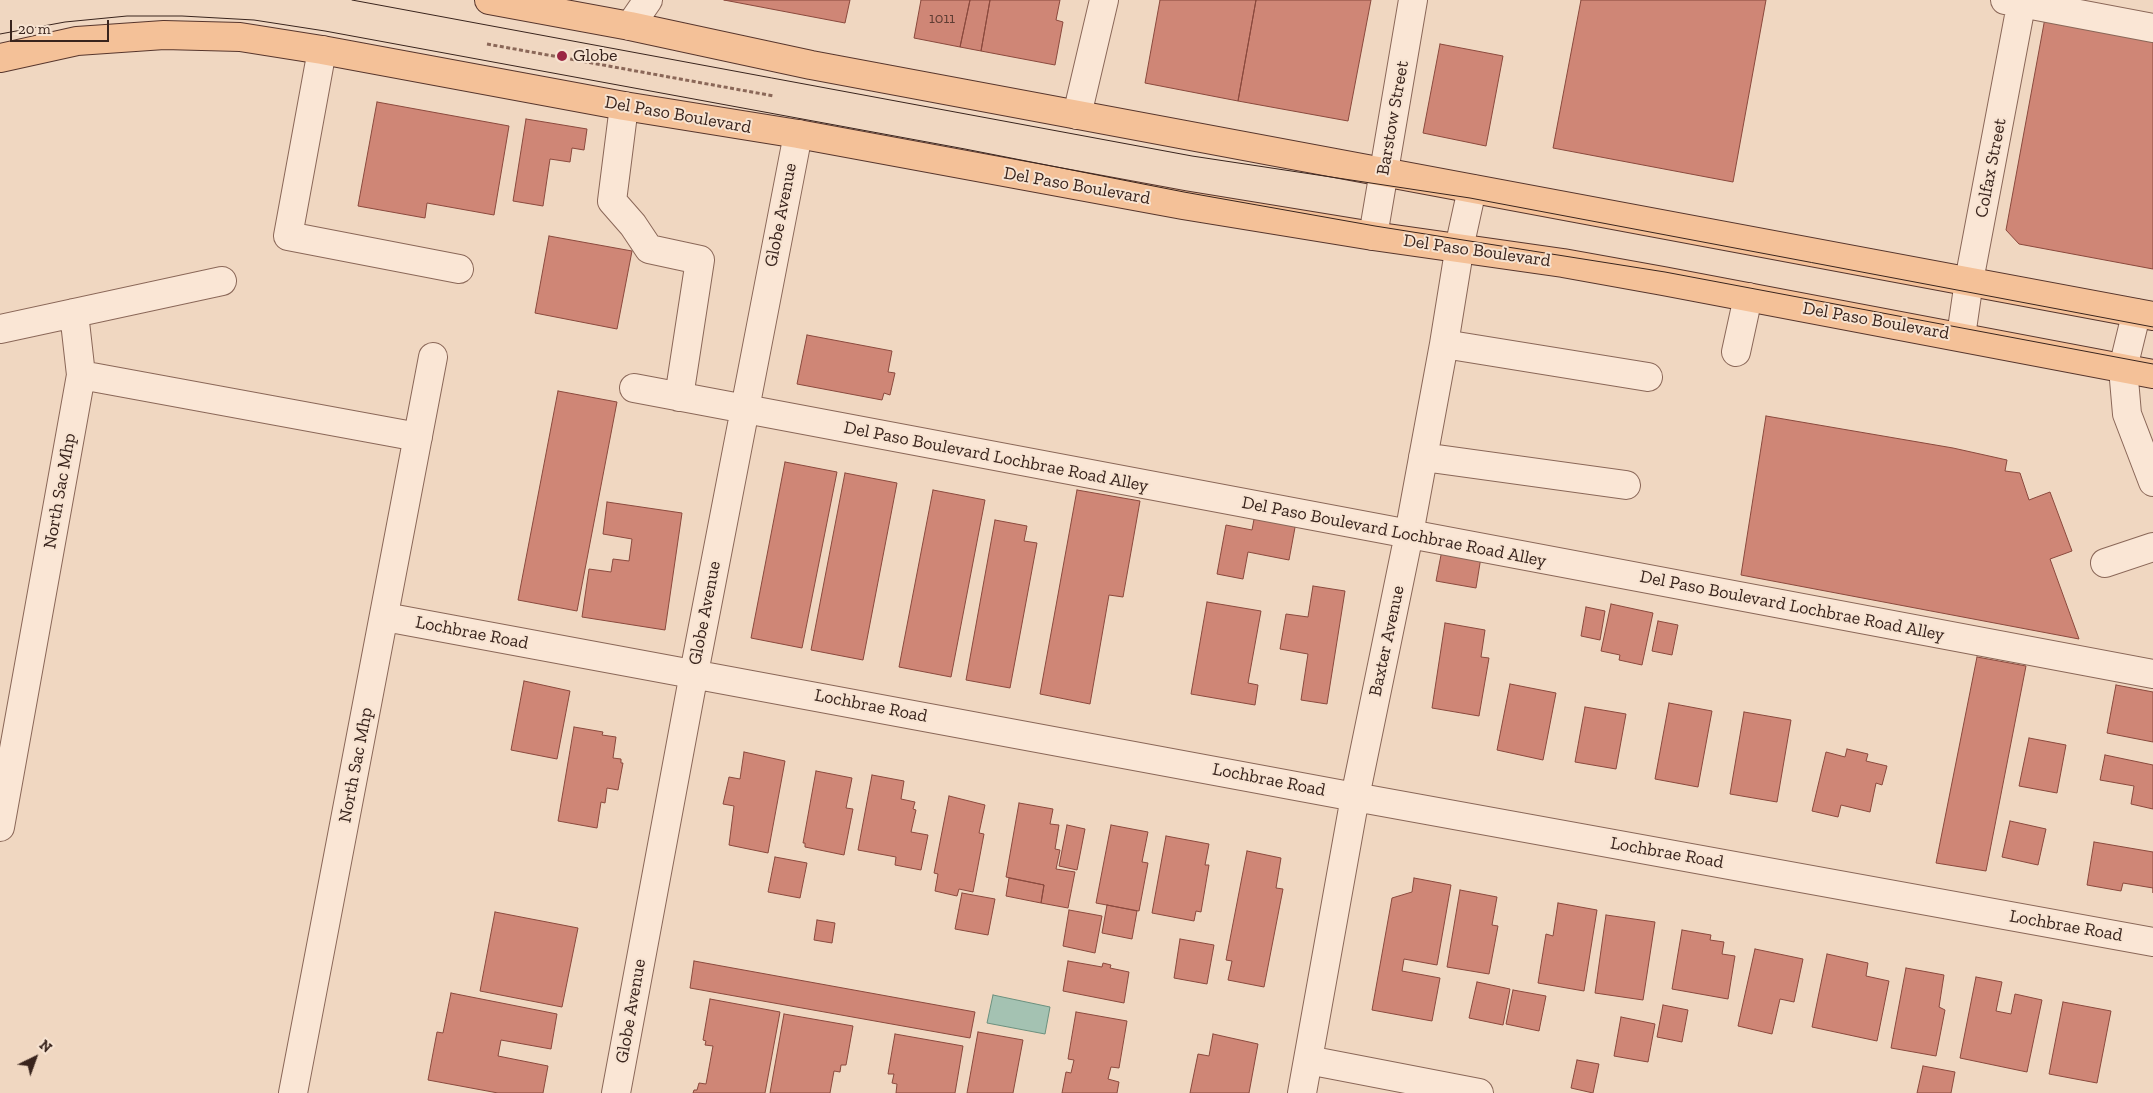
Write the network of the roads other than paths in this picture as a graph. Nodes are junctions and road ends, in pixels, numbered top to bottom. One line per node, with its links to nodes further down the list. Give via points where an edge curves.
1 (489, 0): 6 (main road)
2 (648, 0): 6 (street)
3 (1104, 0): 11 (street)
4 (1413, 0): 13 (street, Barstow Street)
5 (2016, 1): 7 (street); 19 (street, Colfax Street)
6 (630, 26): 11 (main road, via 811,65)
7 (2153, 28)
8 (322, 50): 9 (main road, Del Paso Boulevard, via 240,37 164,35 78,42); 10 (main road, Del Paso Boulevard); 17 (street, via 288,236)
9 (0, 58)
10 (624, 106): 12 (main road, Del Paso Boulevard); 33 (street, via 612,201 649,249 700,260)
11 (1077, 115): 13 (main road)
12 (798, 134): 15 (main road, Del Paso Boulevard, via 1183,205); 34 (street, Globe Avenue)
13 (1384, 172): 14 (main road); 15 (street, Barstow Street)
14 (1472, 189): 16 (street, Baxter Avenue); 19 (main road)
15 (1373, 236): 16 (main road, Del Paso Boulevard)
16 (1460, 248): 20 (main road, Del Paso Boulevard); 25 (street, Baxter Avenue)
17 (459, 269)
18 (222, 281): 21 (street)
19 (1970, 281): 22 (main road); 24 (street, Colfax Street)
20 (1748, 297): 24 (main road, Del Paso Boulevard); 26 (street)
21 (74, 313): 23 (street); 30 (street, North Sac Mhp)
22 (2144, 314): 28 (street, via 2134,323)
23 (0, 329)
24 (1961, 336): 28 (main road, Del Paso Boulevard)
25 (1444, 344): 31 (street); 36 (street, Baxter Avenue)
26 (1736, 352)
27 (433, 357): 35 (street, North Sac Mhp)
28 (2123, 368): 29 (main road, Del Paso Boulevard); 37 (street, via 2127,414)
29 (2153, 374)
30 (81, 375): 35 (street); 46 (street, North Sac Mhp)
31 (1648, 377)
32 (634, 388): 33 (street, Del Paso Boulevard Lochbrae Road Alley)
33 (679, 397): 34 (street, Del Paso Boulevard Lochbrae Road Alley)
34 (744, 409): 39 (street, Del Paso Boulevard Lochbrae Road Alley); 43 (street, Globe Avenue)
35 (418, 437): 42 (street, North Sac Mhp)
36 (1423, 457): 38 (street); 39 (street, Baxter Avenue)
37 (2153, 482)
38 (1626, 485)
39 (1409, 534): 44 (street, Del Paso Boulevard Lochbrae Road Alley); 45 (street, Baxter Avenue)
40 (2153, 547): 41 (street)
41 (2105, 563)
42 (385, 616): 43 (street, Lochbrae Road); 49 (street, North Sac Mhp)
43 (694, 673): 45 (street, Lochbrae Road); 50 (street, Globe Avenue)
44 (2153, 674)
45 (1355, 796): 47 (street, Lochbrae Road); 48 (street, Baxter Avenue)
46 (1, 817)
47 (2153, 942)
48 (1308, 1060): 51 (street, Baxter Avenue); 52 (street)
49 (293, 1093)
50 (616, 1093)
51 (1302, 1093)
52 (1479, 1093)

